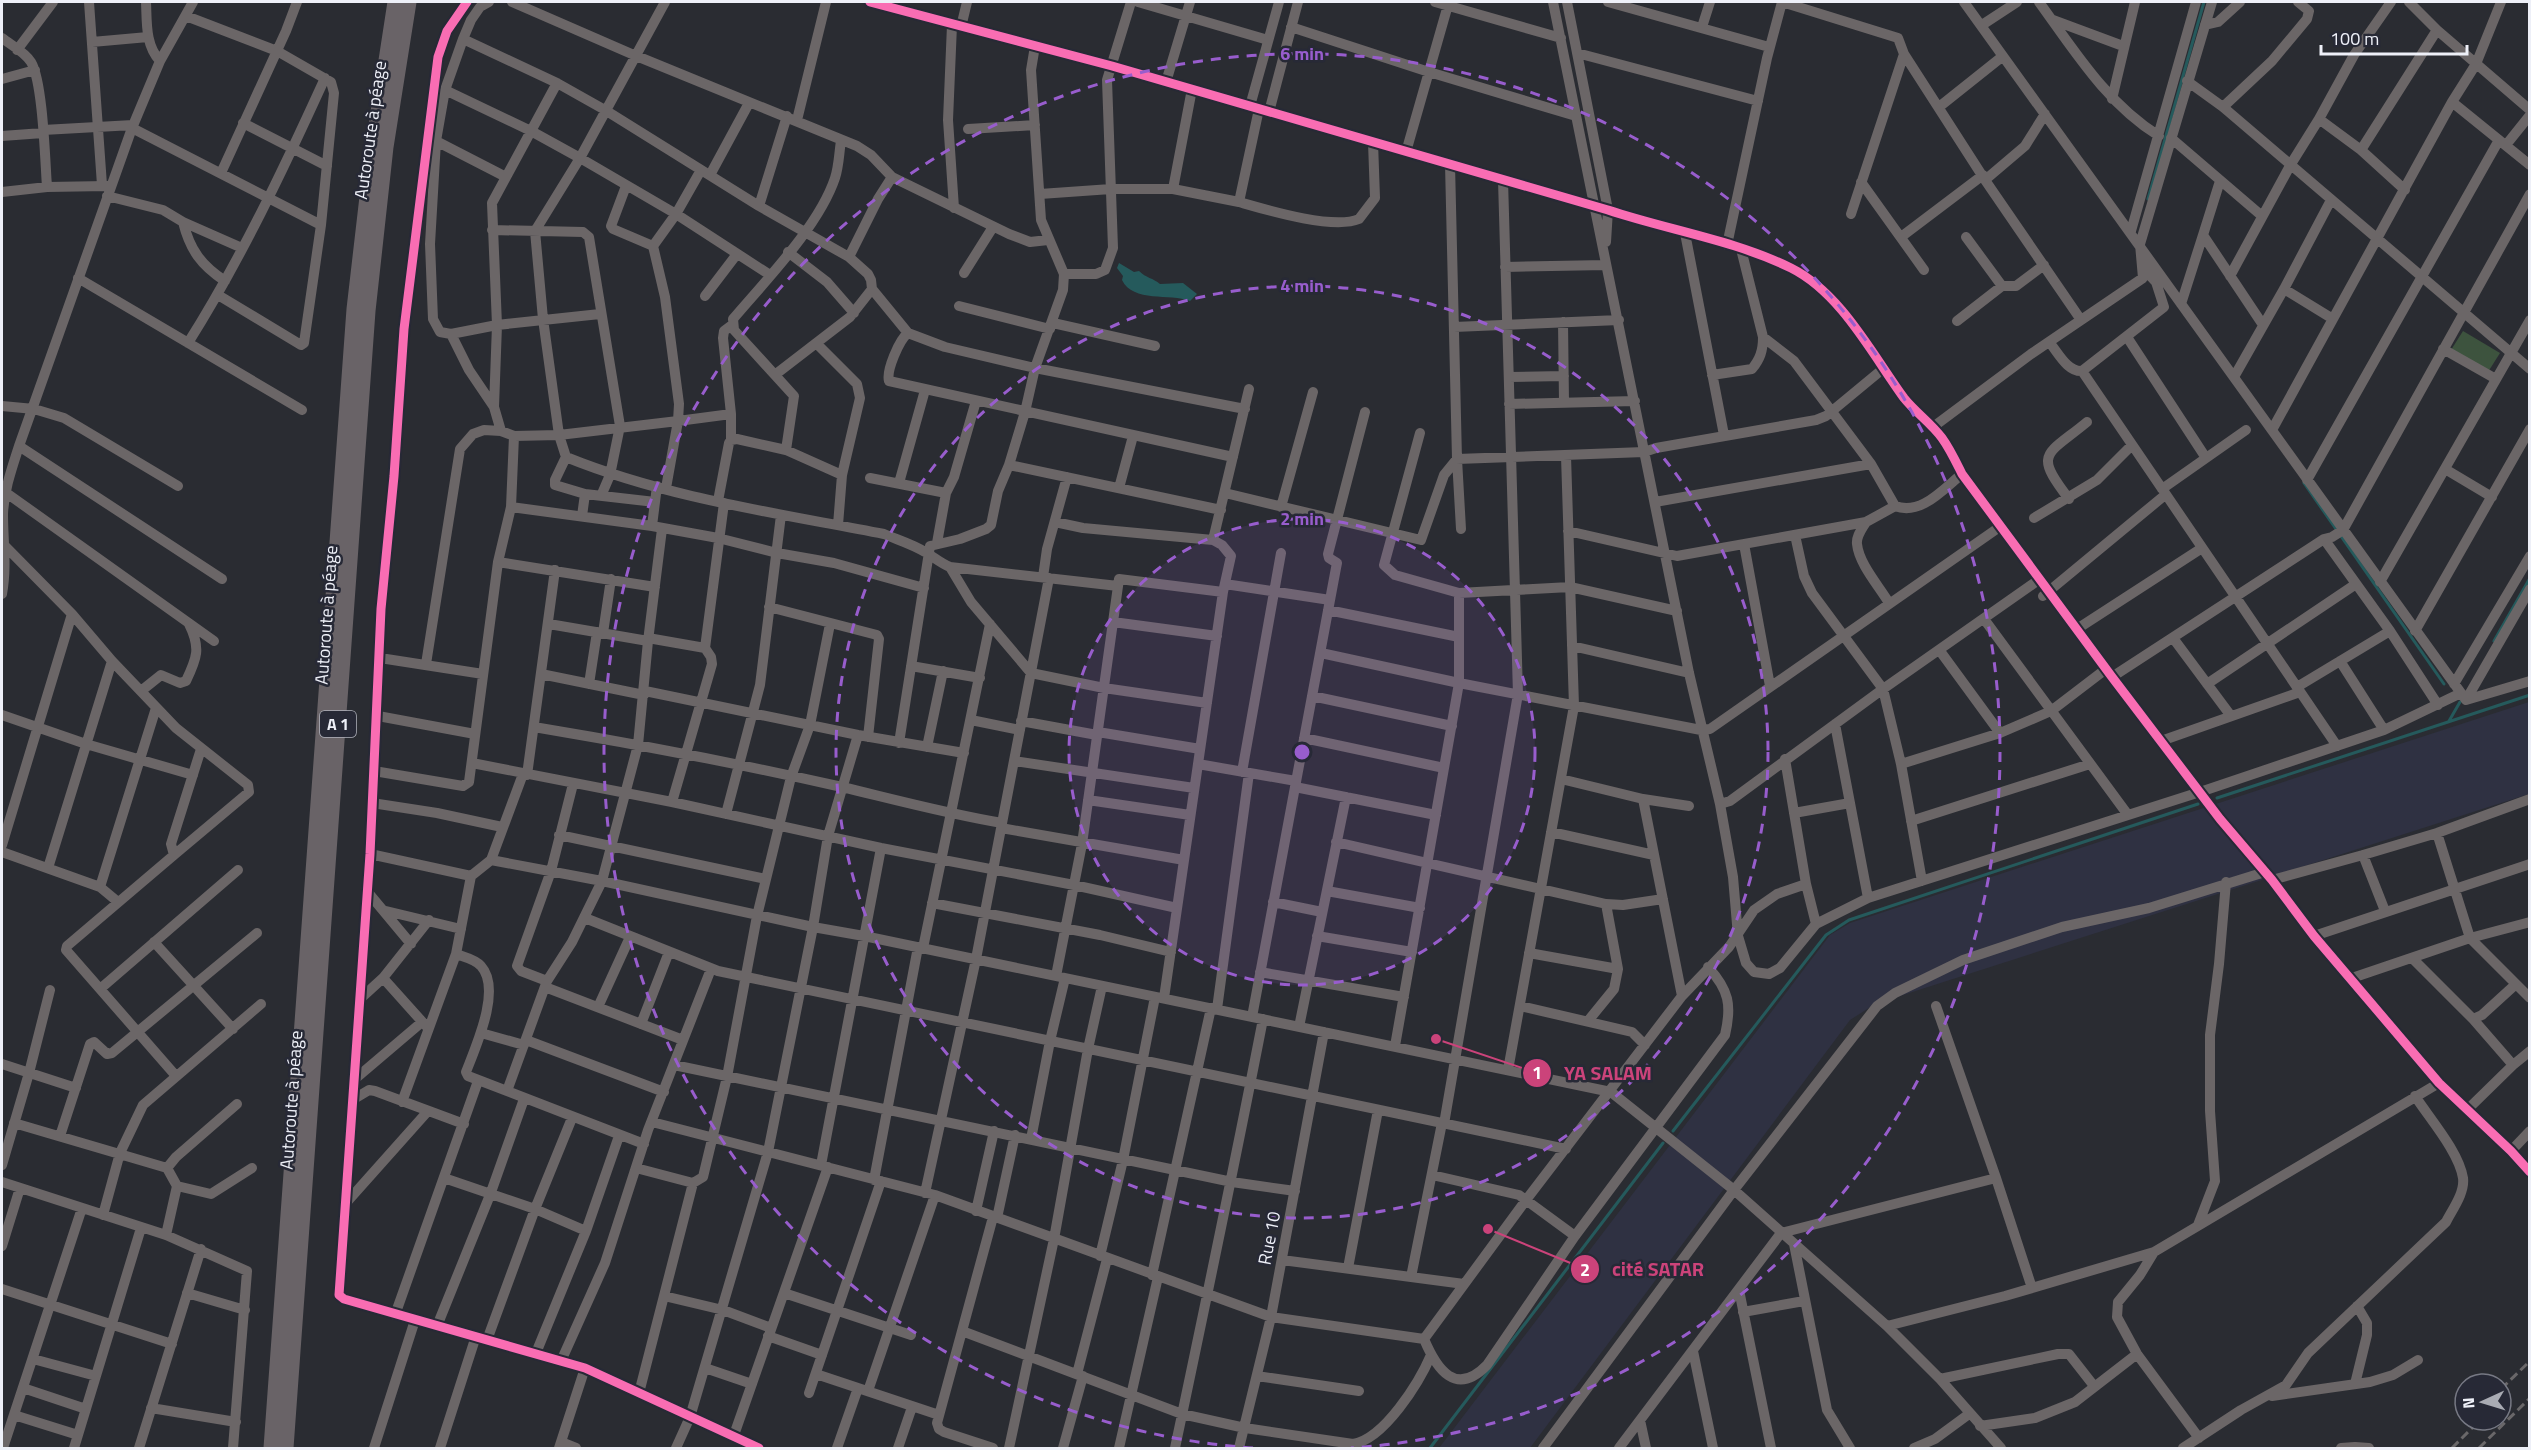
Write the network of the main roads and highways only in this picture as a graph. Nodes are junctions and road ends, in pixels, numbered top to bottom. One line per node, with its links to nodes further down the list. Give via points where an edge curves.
1 (395, 2): 3 (highway, A 1, via 354,309)
2 (409, 2): 4 (highway, Autoroute à péage / A 1, via 386,147 368,311)
3 (271, 1449)
4 (286, 1449)

